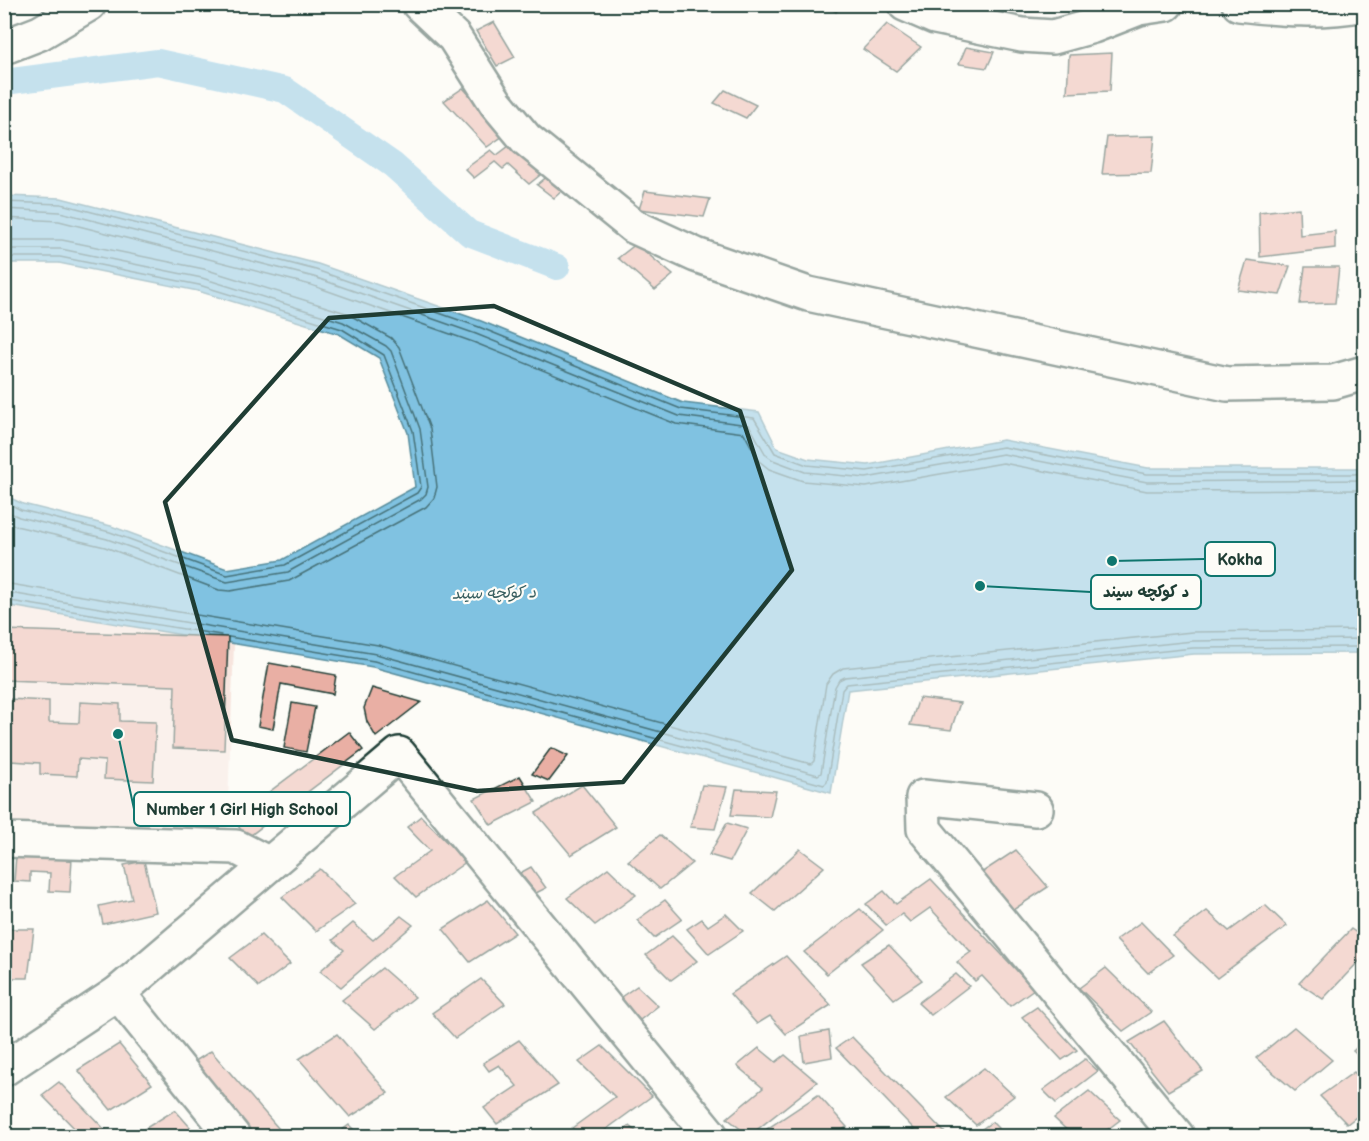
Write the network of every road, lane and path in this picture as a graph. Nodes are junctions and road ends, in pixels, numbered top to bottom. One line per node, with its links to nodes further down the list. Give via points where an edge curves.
1 (89, 4): 7 (street, via 40,33)
2 (419, 4): 8 (street, via 454,37 496,103 526,139 633,226 696,255 808,294 1227,384 1333,382)
3 (905, 4): 4 (street, via 935,17 1022,35 1053,37 1139,8)
4 (1166, 4)
5 (1239, 4): 6 (street, via 1336,9)
6 (1364, 4)
7 (4, 47)
8 (1365, 373)
9 (1036, 809): 16 (street, via 923,797 924,829)
10 (4, 840): 11 (street, via 236,847)
11 (269, 864): 12 (street); 15 (street, via 399,753)
12 (118, 993): 13 (street); 14 (street)
13 (4, 1069)
14 (233, 1137)
15 (711, 1137)
16 (1177, 1137)

